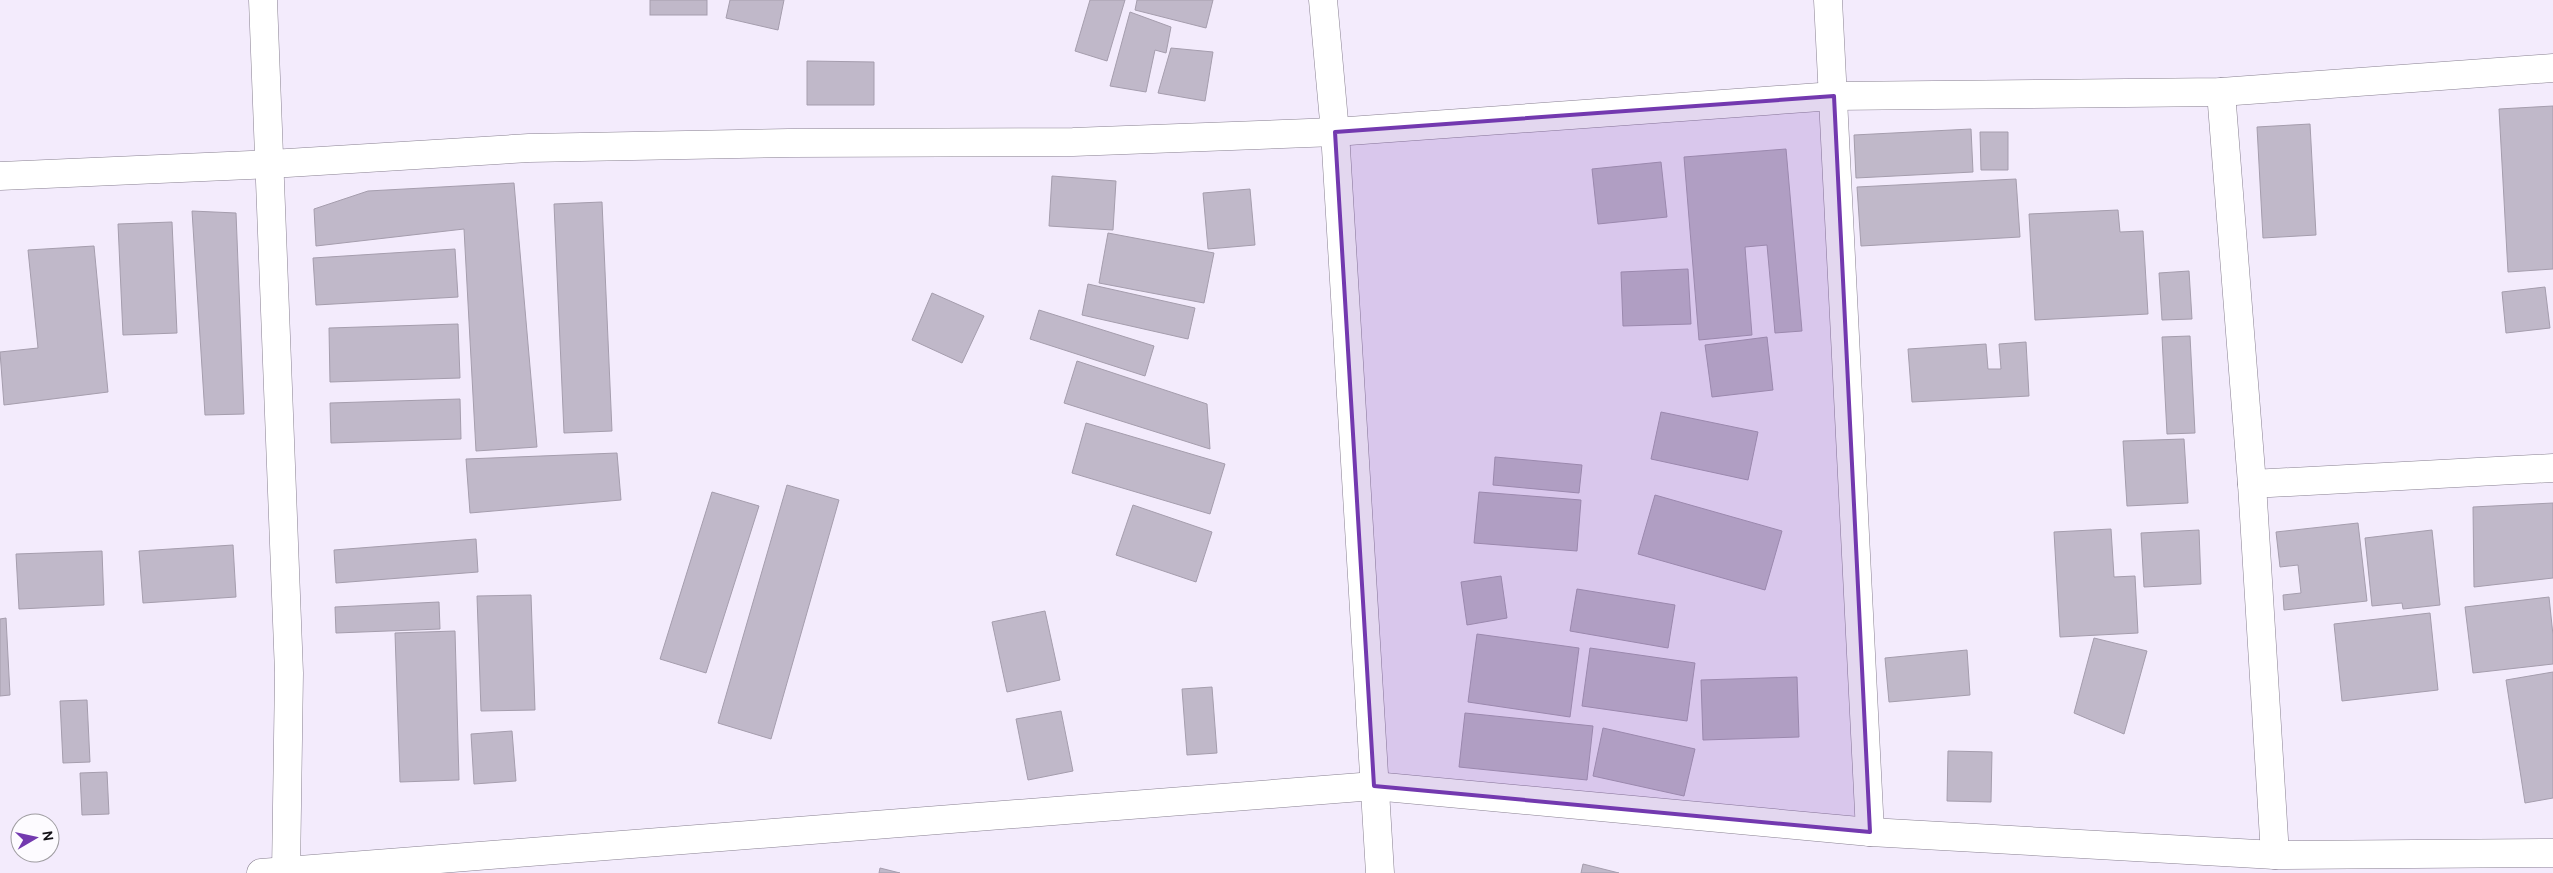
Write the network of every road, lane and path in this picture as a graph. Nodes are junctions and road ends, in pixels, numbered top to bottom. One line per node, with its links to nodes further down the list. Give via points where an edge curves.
1 (263, 0): 8 (street)
2 (1323, 0): 7 (street)
3 (1828, 0): 6 (street)
4 (2553, 68): 5 (street)
5 (2221, 92): 6 (street); 11 (street)
6 (1834, 96): 7 (street); 13 (street)
7 (1335, 132): 8 (street, via 1073,142 529,148); 12 (street)
8 (271, 164): 9 (street); 16 (street, via 289,673)
9 (0, 176)
10 (2553, 468): 11 (street)
11 (2252, 484): 15 (street)
12 (1374, 786): 13 (street); 16 (street); 17 (street)
13 (1870, 832): 15 (street)
14 (2553, 852): 15 (street)
15 (2275, 855)
16 (278, 873)
17 (1380, 873)

